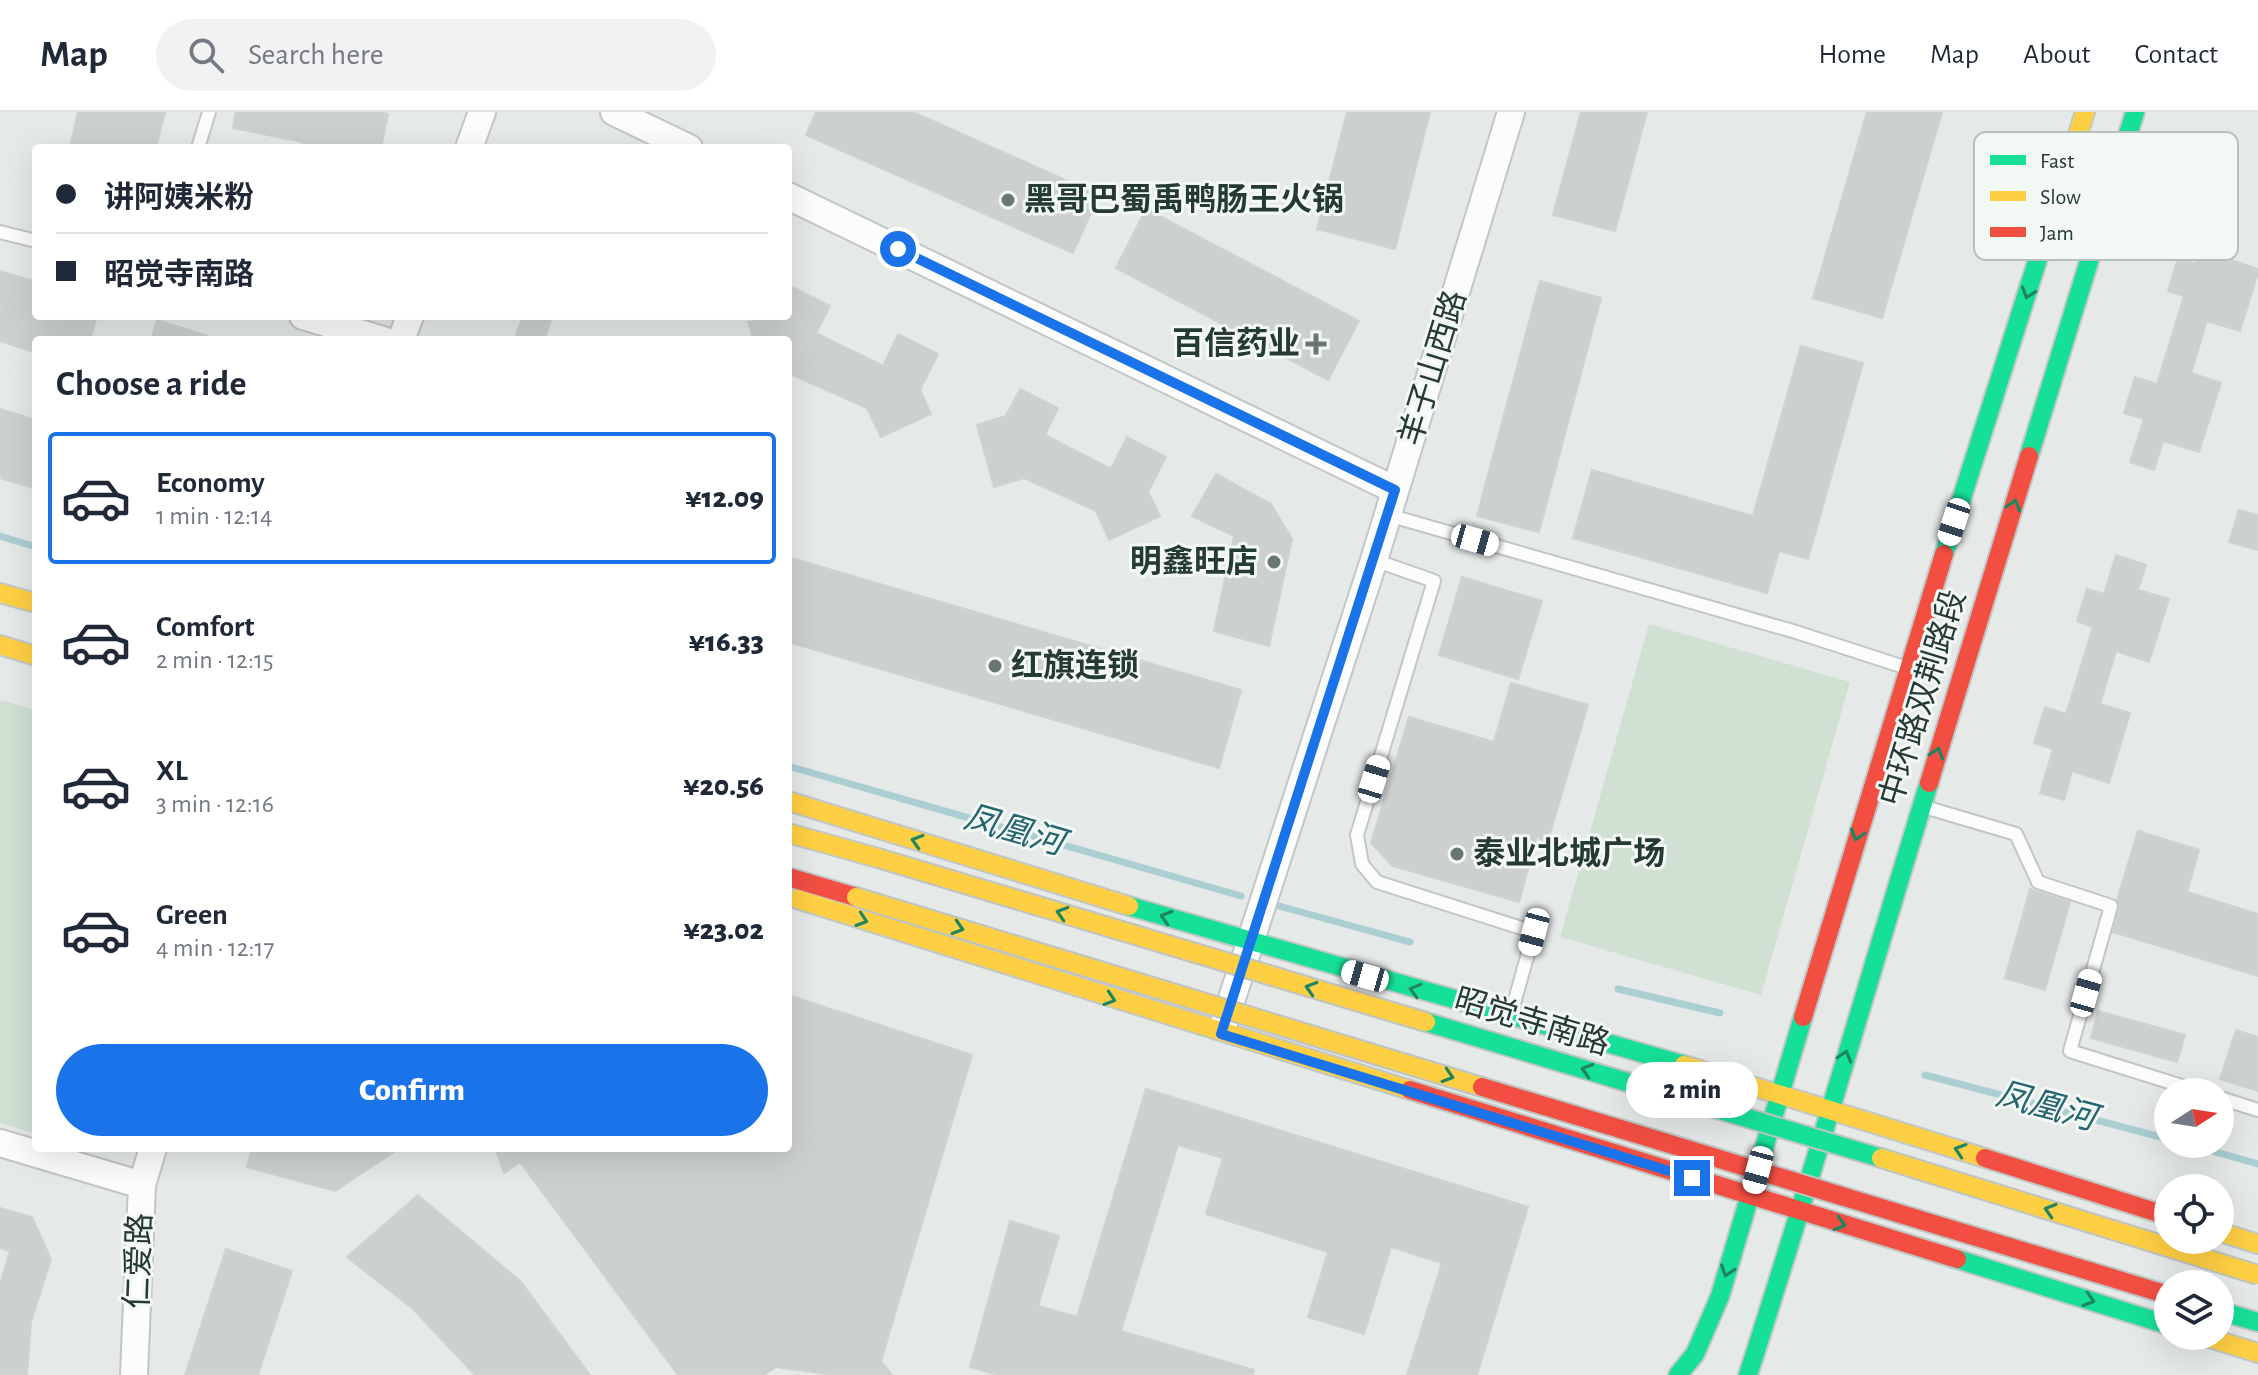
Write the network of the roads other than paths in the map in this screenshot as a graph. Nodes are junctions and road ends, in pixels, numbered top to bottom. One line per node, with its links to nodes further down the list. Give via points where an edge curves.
1 (209, 112): 9 (lane)
2 (482, 112): 10 (street)
3 (614, 112): 11 (street)
4 (1511, 112): 19 (street, 羊子山西路)
5 (2085, 112): 7 (main road, 中环路双荆路段, one-way to 7)
6 (2135, 112): 8 (main road, 中环路双荆路段, one-way to 6)
7 (2079, 132)
8 (2129, 132)
9 (199, 144)
10 (470, 144)
11 (681, 144)
12 (792, 198): 19 (street)
13 (0, 232): 14 (lane)
14 (32, 240)
15 (2038, 260): 25 (main road, 中环路双荆路段, one-way to 25)
16 (2089, 260): 27 (main road, 中环路双荆路段, one-way to 16)
17 (316, 320): 18 (street)
18 (370, 336)
19 (1391, 502): 20 (street, 羊子山西路); 25 (lane)
20 (1374, 560): 31 (street, 羊子山西路); 32 (lane, via 1434,581 1357,835 1362,864 1377,882 1534,932)
21 (0, 593): 22 (main road)
22 (32, 602)
23 (0, 645): 24 (main road)
24 (32, 655)
25 (1907, 668): 35 (main road, 中环路双荆路段, one-way to 35)
26 (792, 802): 31 (main road, 昭觉寺南路, one-way to 26)
27 (1921, 806): 34 (lane, via 2016,834 2038,882 2111,906 2070,1051); 37 (main road, 中环路双荆路段, one-way to 27)
28 (792, 834): 47 (main road, 昭觉寺南路, one-way to 28, bridge)
29 (792, 878): 48 (main road, one-way to 48, bridge)
30 (792, 898): 33 (main road, one-way to 33)
31 (1248, 943): 32 (main road, 昭觉寺南路, one-way to 31); 33 (street, 羊子山西路)
32 (1510, 1017): 35 (main road, 昭觉寺南路)
33 (1221, 1034): 42 (main road)
34 (2156, 1078)
35 (1779, 1092): 37 (main road, 昭觉寺南路); 42 (main road, 中环路双荆路段)
36 (2234, 1102): 38 (lane)
37 (1829, 1108): 43 (main road, 中环路双荆路段); 44 (main road, 昭觉寺南路, one-way to 37)
38 (2258, 1110)
39 (0, 1143): 41 (street)
40 (152, 1152): 41 (street, 仁爱路)
41 (142, 1185): 54 (street, 仁爱路)
42 (1751, 1197): 43 (main road); 55 (main road, 中环路双荆路段, one-way to 55, via 1720,1296 1695,1354)
43 (1801, 1212): 50 (main road, one-way to 50); 56 (main road, 中环路双荆路段)
44 (2154, 1212)
45 (2234, 1236): 46 (main road)
46 (2258, 1244)
47 (2258, 1275)
48 (2154, 1291)
49 (2234, 1315): 51 (main road)
50 (2154, 1321)
51 (2258, 1322)
52 (2234, 1346): 53 (main road)
53 (2258, 1353)
54 (134, 1375)
55 (1678, 1375)
56 (1748, 1375)

